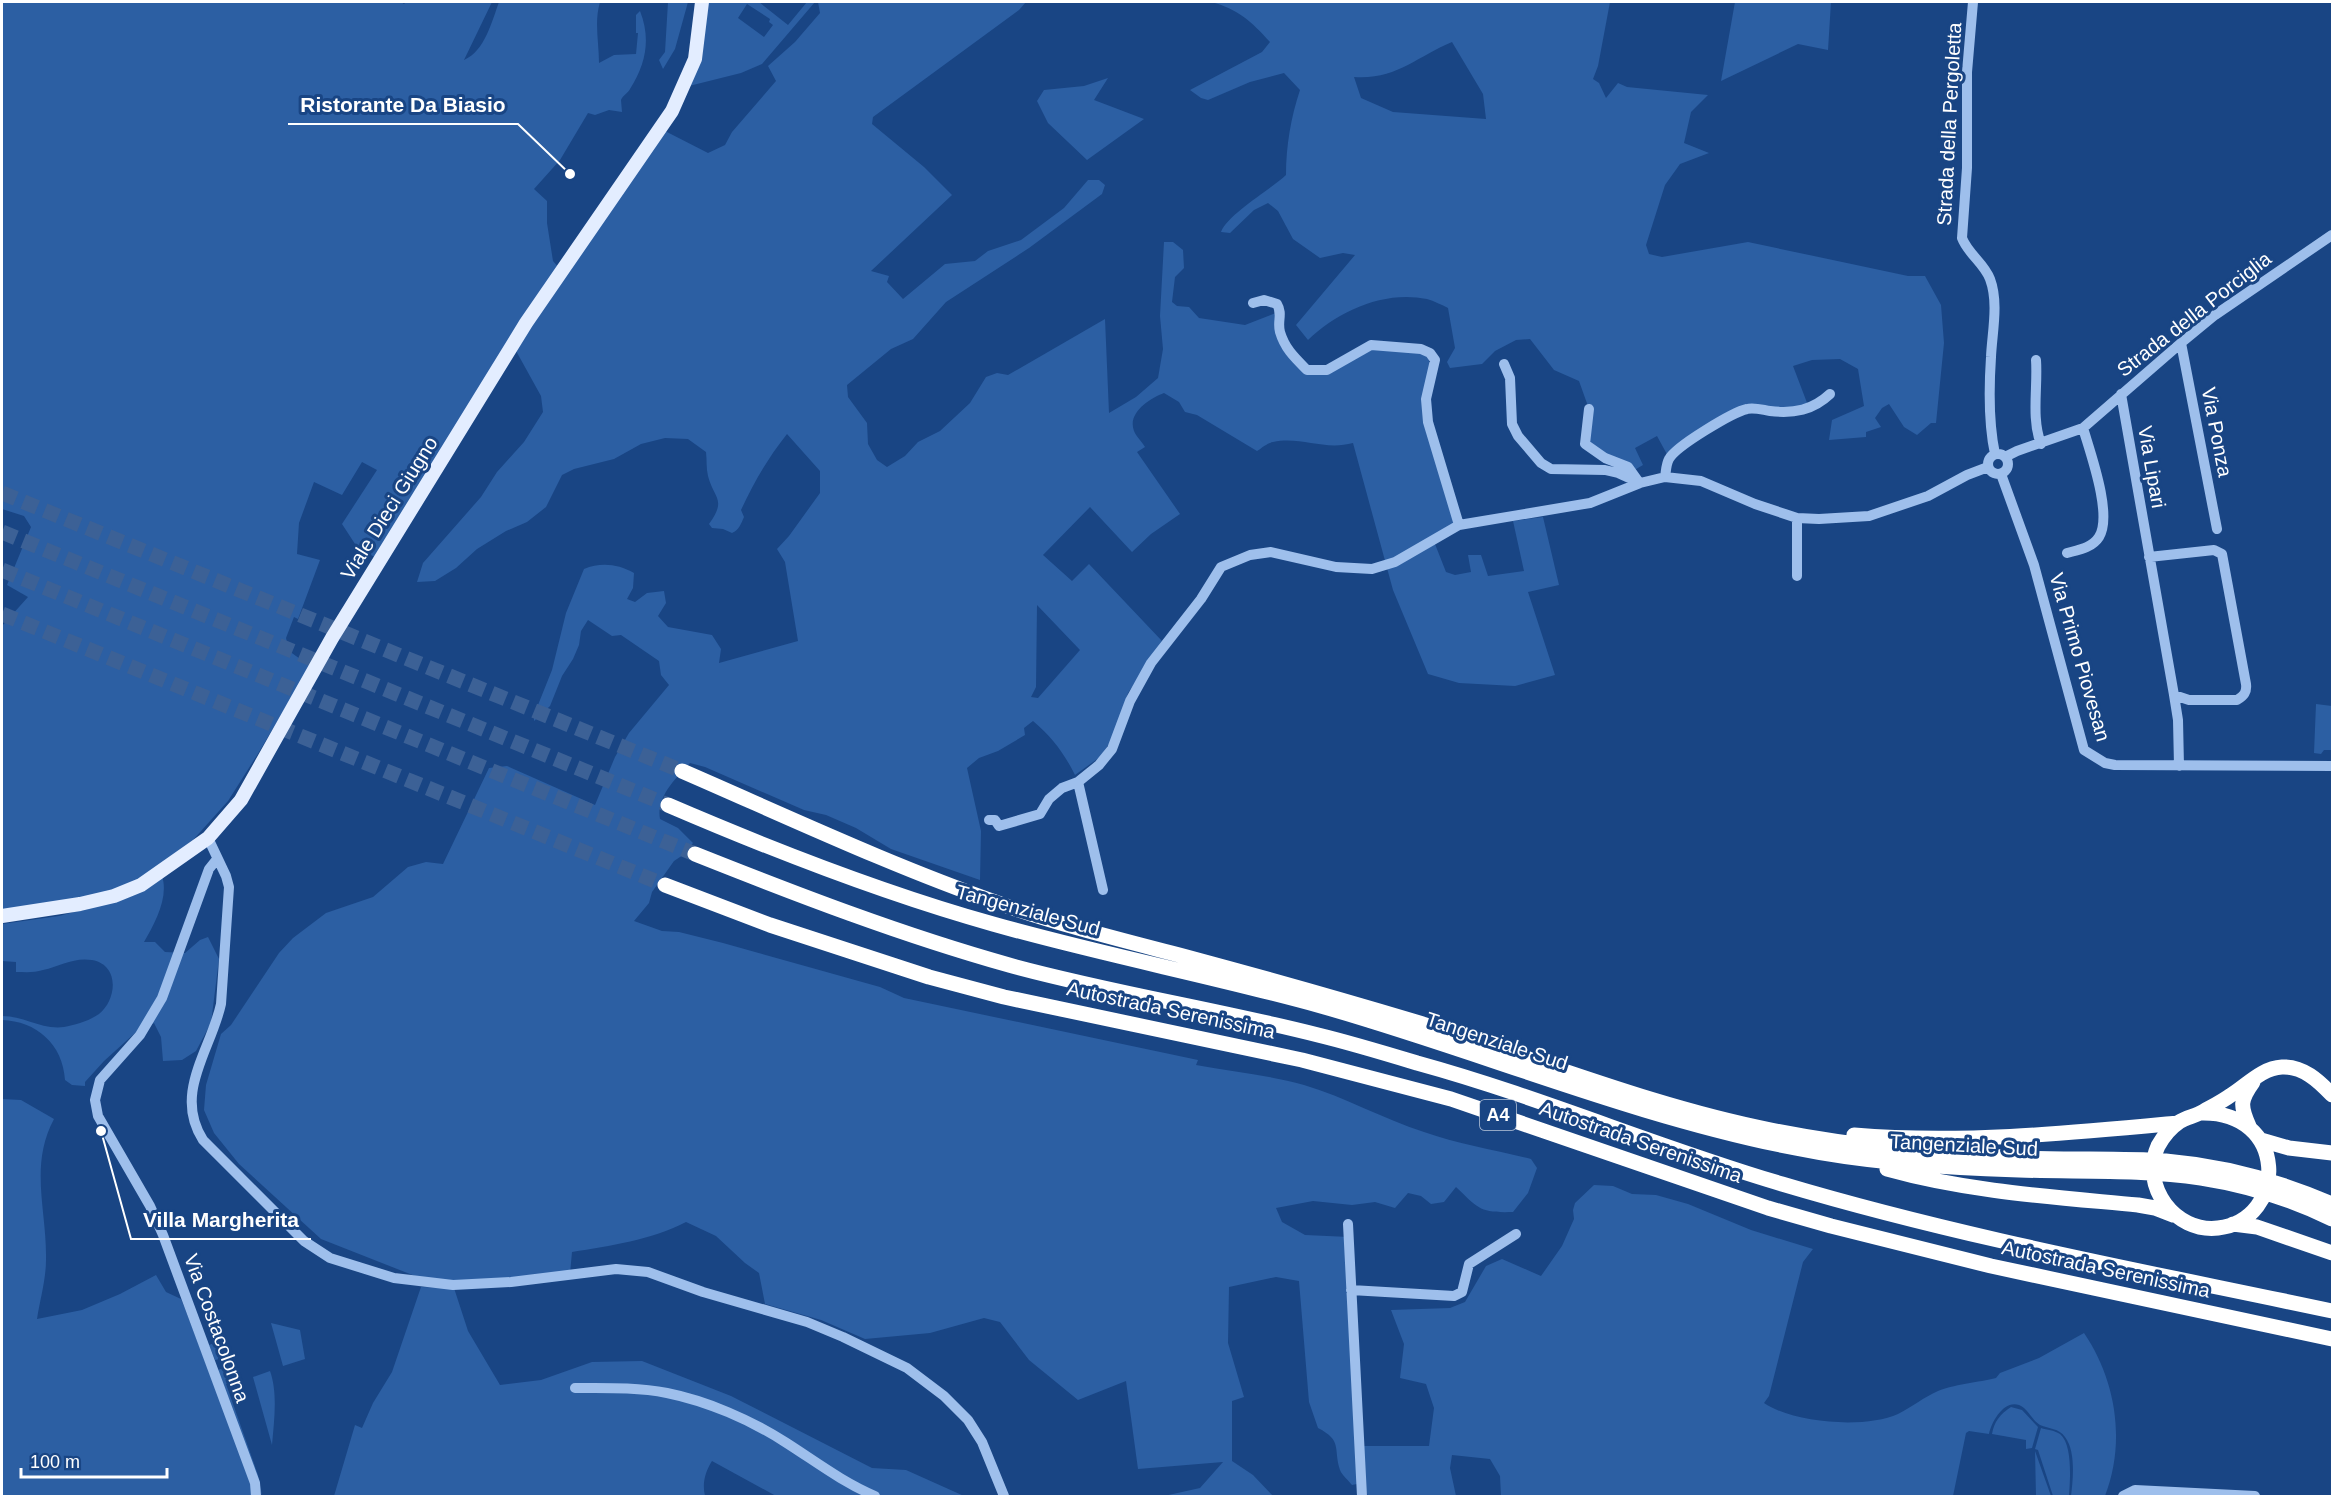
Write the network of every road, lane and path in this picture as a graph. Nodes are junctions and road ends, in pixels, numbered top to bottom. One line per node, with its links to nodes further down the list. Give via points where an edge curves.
1 (702, 2): 33 (main road, Viale Dieci Giugno, via 695,59 672,111 526,323 332,638 241,800)
2 (1973, 2): 13 (street, Strada della Pergoletta, via 1962,238 1965,248 1990,280 1995,304 1990,365 1992,441)
3 (2332, 235): 5 (street, Strada della Porciglia)
4 (1253, 303): 19 (street, via 1264,300 1277,304 1281,311 1280,332 1292,356 1308,370 1328,370 1371,345 1430,353 1434,360 1426,399 1428,422)
5 (2181, 343): 9 (street, Strada della Porciglia); 20 (street, Via Ponza)
6 (2036, 360): 12 (street)
7 (1504, 364): 17 (street, via 1510,378 1512,424 1541,463 1551,469 1605,470)
8 (1830, 394): 16 (street, via 1819,404 1800,411 1749,408 1736,412 1669,458)
9 (2121, 394): 11 (street, Strada della Porciglia); 21 (street, Via Lipari)
10 (1589, 409): 17 (street, via 1586,444 1605,458 1628,467)
11 (2083, 428): 12 (street, Strada della Porciglia); 22 (street, via 2104,511 2100,536 2087,548)
12 (2041, 444): 13 (street, Strada della Porciglia)
13 (2000, 456): 14 (street, via 1989,459); 15 (street, via 2008,467)
14 (1988, 467): 15 (street); 18 (street, via 1928,496 1869,516)
15 (2001, 474): 27 (street, Via Primo Piovesan, via 2034,565 2084,750 2105,763)
16 (1665, 477): 17 (street); 18 (street, via 1701,482)
17 (1640, 483): 19 (street, via 1590,503)
18 (1797, 518): 23 (street)
19 (1459, 525): 30 (street, via 1395,562 1372,569 1336,567 1271,552 1250,555 1221,567 1151,663 1130,701 1112,749)
20 (2217, 529)
21 (2148, 552): 24 (street, Via Lipari); 25 (street, via 2218,551 2225,564 2245,694 2237,700)
22 (2067, 553)
23 (1797, 576)
24 (2174, 695): 25 (street); 26 (street, Via Lipari)
25 (2189, 700): 26 (street)
26 (2178, 720): 27 (street, Via Lipari)
27 (2178, 766): 28 (street, Via Primo Piovesan)
28 (2332, 766)
29 (682, 771): 44 (highway, Tangenziale Sud, via 904,867 1003,904 1327,995 1641,1095)
30 (1078, 782): 32 (street, via 1062,788 1040,814 999,826 995,820); 37 (street)
31 (668, 805): 47 (highway, Tangenziale Sud, via 788,856 886,892 994,925 1322,1007 1706,1128)
32 (989, 820)
33 (208, 838): 35 (street); 38 (main road, Viale Dieci Giugno, via 141,885 114,896)
34 (695, 854): 58 (highway, Autostrada Serenissima / A4, via 943,946 1156,1000 1316,1034 1460,1075 1721,1165 1918,1223)
35 (217, 859): 61 (street, Via Costacolonna, via 209,870 162,998 140,1035 100,1080 95,1100 98,1116 163,1234 255,1483); 63 (street, via 229,888 221,1004 191,1089 191,1115 203,1140 304,1241 330,1258 394,1278 453,1285 616,1269 648,1272 807,1322 907,1368 944,1396 968,1420 982,1442)
36 (665, 885): 59 (highway, Autostrada Serenissima / A4, via 780,929 929,977 1004,997 1302,1060 1451,1099 1758,1205 1831,1226 1991,1266)
37 (1103, 890)
38 (2, 916)
39 (2256, 1077): 40 (highway, via 2276,1068 2292,1068 2314,1077); 41 (highway); 43 (highway, via 2242,1102)
40 (2332, 1095)
41 (2200, 1113): 42 (highway); 43 (highway, via 2234,1117)
42 (2178, 1123): 44 (highway, via 1965,1138); 51 (highway, via 2158,1146 2153,1176 2157,1191)
43 (2249, 1126): 45 (highway)
44 (1769, 1130): 48 (highway, Tangenziale Sud, via 1898,1151)
45 (2261, 1140): 46 (highway, via 2289,1148); 54 (highway, via 2270,1167 2264,1195 2256,1208)
46 (2332, 1152)
47 (1856, 1160): 48 (highway, Tangenziale Sud, via 1960,1168); 51 (highway, via 1921,1178 1987,1190 2138,1205)
48 (2136, 1166): 49 (highway, Tangenziale Sud, via 2166,1168 2202,1178 2247,1181)
49 (2274, 1189): 50 (highway, Tangenziale Sud); 52 (highway, Tangenziale Sud)
50 (2332, 1204)
51 (2175, 1216): 54 (highway, via 2203,1228)
52 (2332, 1219)
53 (1348, 1224): 57 (street)
54 (2232, 1224): 56 (highway, via 2257,1227)
55 (1516, 1234): 57 (street, via 1469,1264 1462,1292 1454,1296)
56 (2332, 1253)
57 (1352, 1290): 64 (street)
58 (2332, 1311)
59 (2332, 1339)
60 (575, 1388): 62 (street, via 642,1390 699,1402 760,1427 854,1488)
61 (256, 1497)
62 (875, 1497)
63 (1004, 1497)
64 (1362, 1497)
65 (2123, 1497): 66 (street, via 2135,1490)
66 (2254, 1497)

